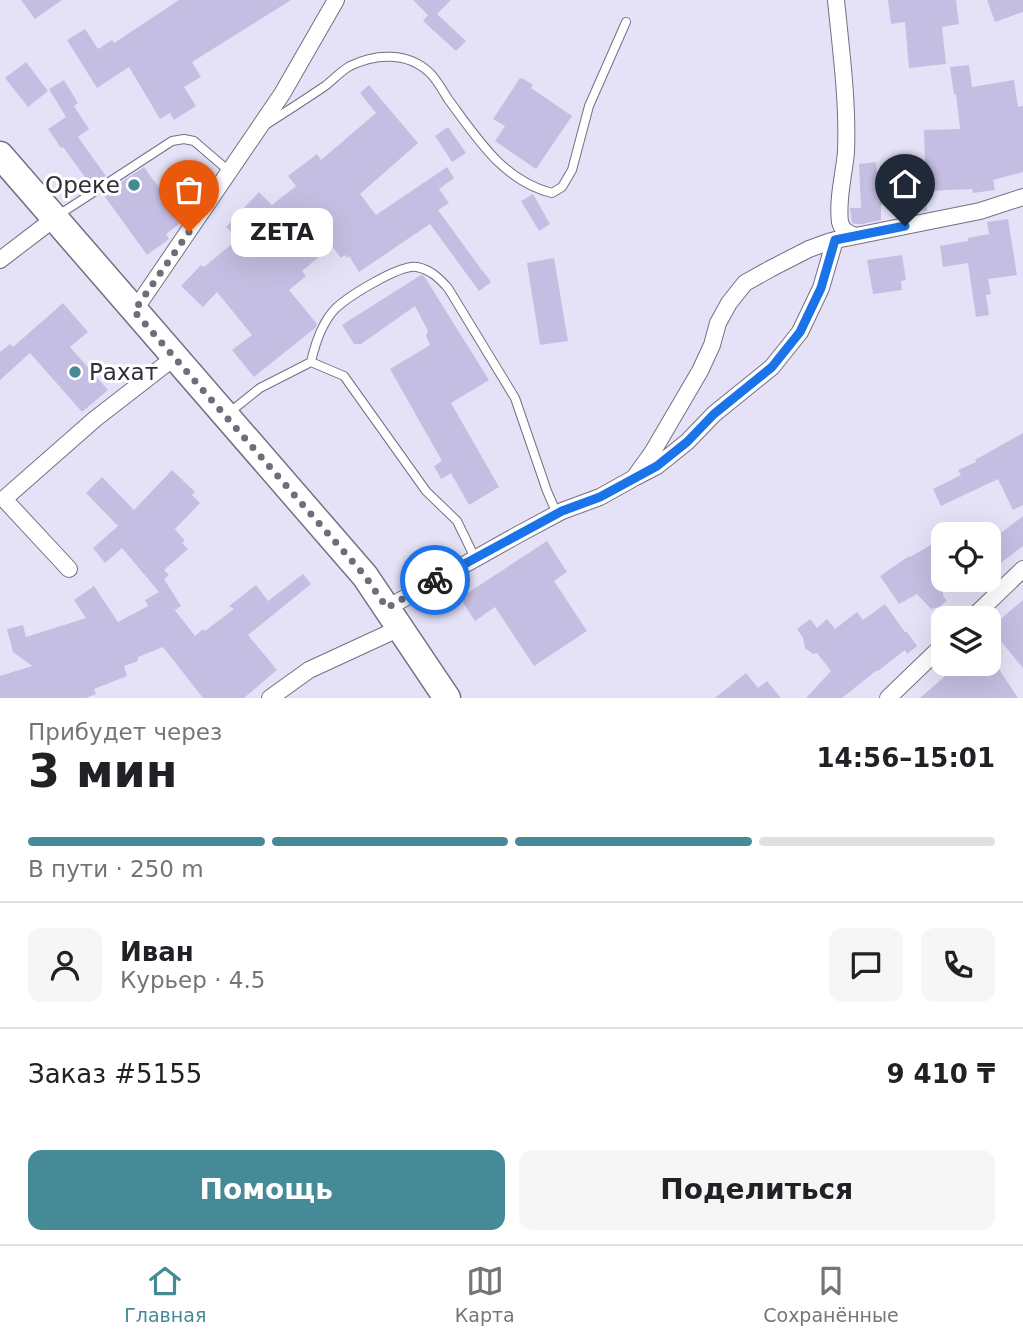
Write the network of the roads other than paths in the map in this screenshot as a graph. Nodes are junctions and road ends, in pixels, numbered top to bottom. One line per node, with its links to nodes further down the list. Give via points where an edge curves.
1 (335, 0): 4 (street)
2 (836, 0): 9 (street, via 846,92 841,225)
3 (626, 22): 4 (lane, via 589,106 572,170 562,187 552,193 536,189 498,163 429,73 404,58 380,56 350,66)
4 (258, 129): 6 (street)
5 (0, 155): 8 (main road)
6 (230, 173): 8 (lane, via 194,141 172,141); 12 (street)
7 (1023, 197): 9 (street, via 980,211)
8 (55, 218): 11 (street); 12 (main road)
9 (855, 236): 10 (street)
10 (835, 240): 16 (street, via 821,288 800,332 772,367 687,442); 16 (street, via 809,248 745,283 729,303 700,370)
11 (0, 260)
12 (134, 311): 13 (main road)
13 (176, 357): 15 (main road); 19 (street, via 95,419 4,499)
14 (311, 362): 15 (lane, via 260,388); 17 (lane, via 317,338 335,309 383,276 415,267 433,273 448,288 515,398); 18 (lane, via 344,376 426,491 457,521)
15 (226, 415): 22 (main road, via 365,576)
16 (634, 478): 17 (street)
17 (557, 514): 18 (street)
18 (475, 558): 22 (street)
19 (69, 569)
20 (1023, 569): 21 (street)
21 (984, 606)
22 (393, 618): 24 (street); 25 (main road)
23 (931, 657): 26 (street)
24 (270, 698)
25 (447, 698)
26 (888, 698)

